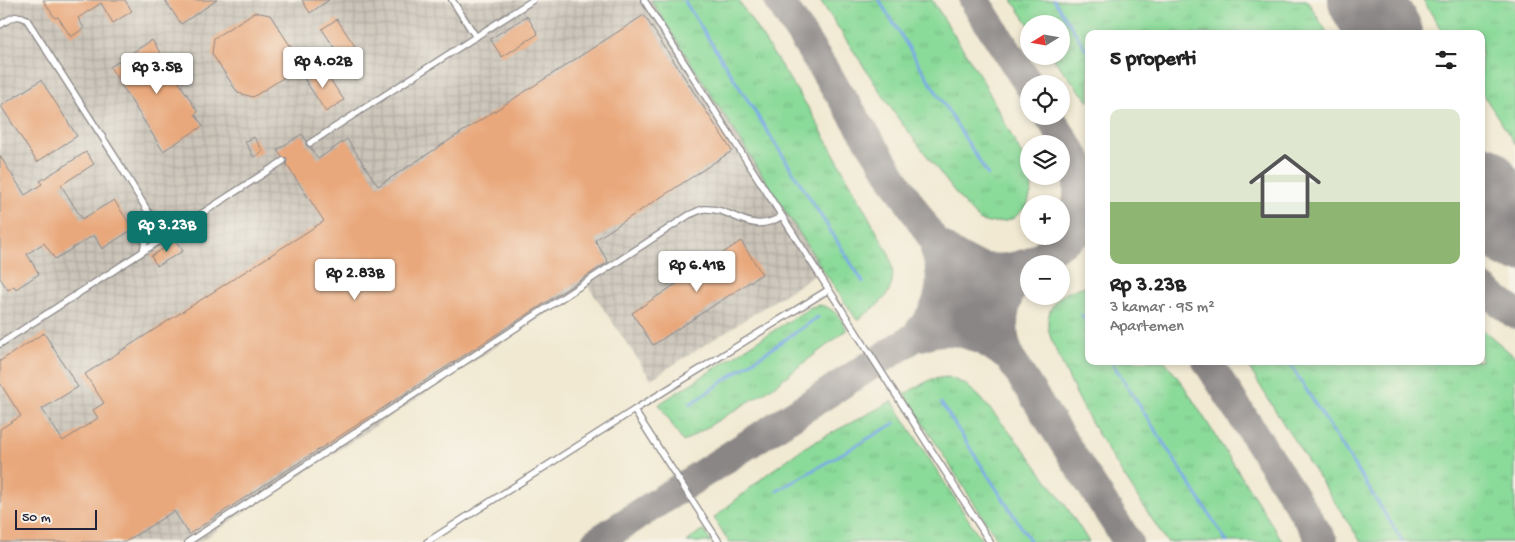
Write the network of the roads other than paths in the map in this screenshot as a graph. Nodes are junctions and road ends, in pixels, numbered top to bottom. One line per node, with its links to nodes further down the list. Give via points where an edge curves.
1 (452, 0): 5 (lane)
2 (533, 0): 5 (lane)
3 (644, 0): 8 (lane)
4 (0, 25): 9 (lane, via 18,16 27,20 112,152 149,211)
5 (476, 37): 6 (lane)
6 (310, 143)
7 (283, 160): 9 (lane)
8 (782, 216): 10 (lane); 13 (lane, via 771,222 755,224 715,210 703,209 689,215)
9 (143, 251): 11 (lane)
10 (828, 290): 12 (lane); 16 (lane)
11 (0, 344)
12 (634, 410): 14 (lane); 15 (lane)
13 (188, 542)
14 (428, 542)
15 (719, 542)
16 (990, 542)

